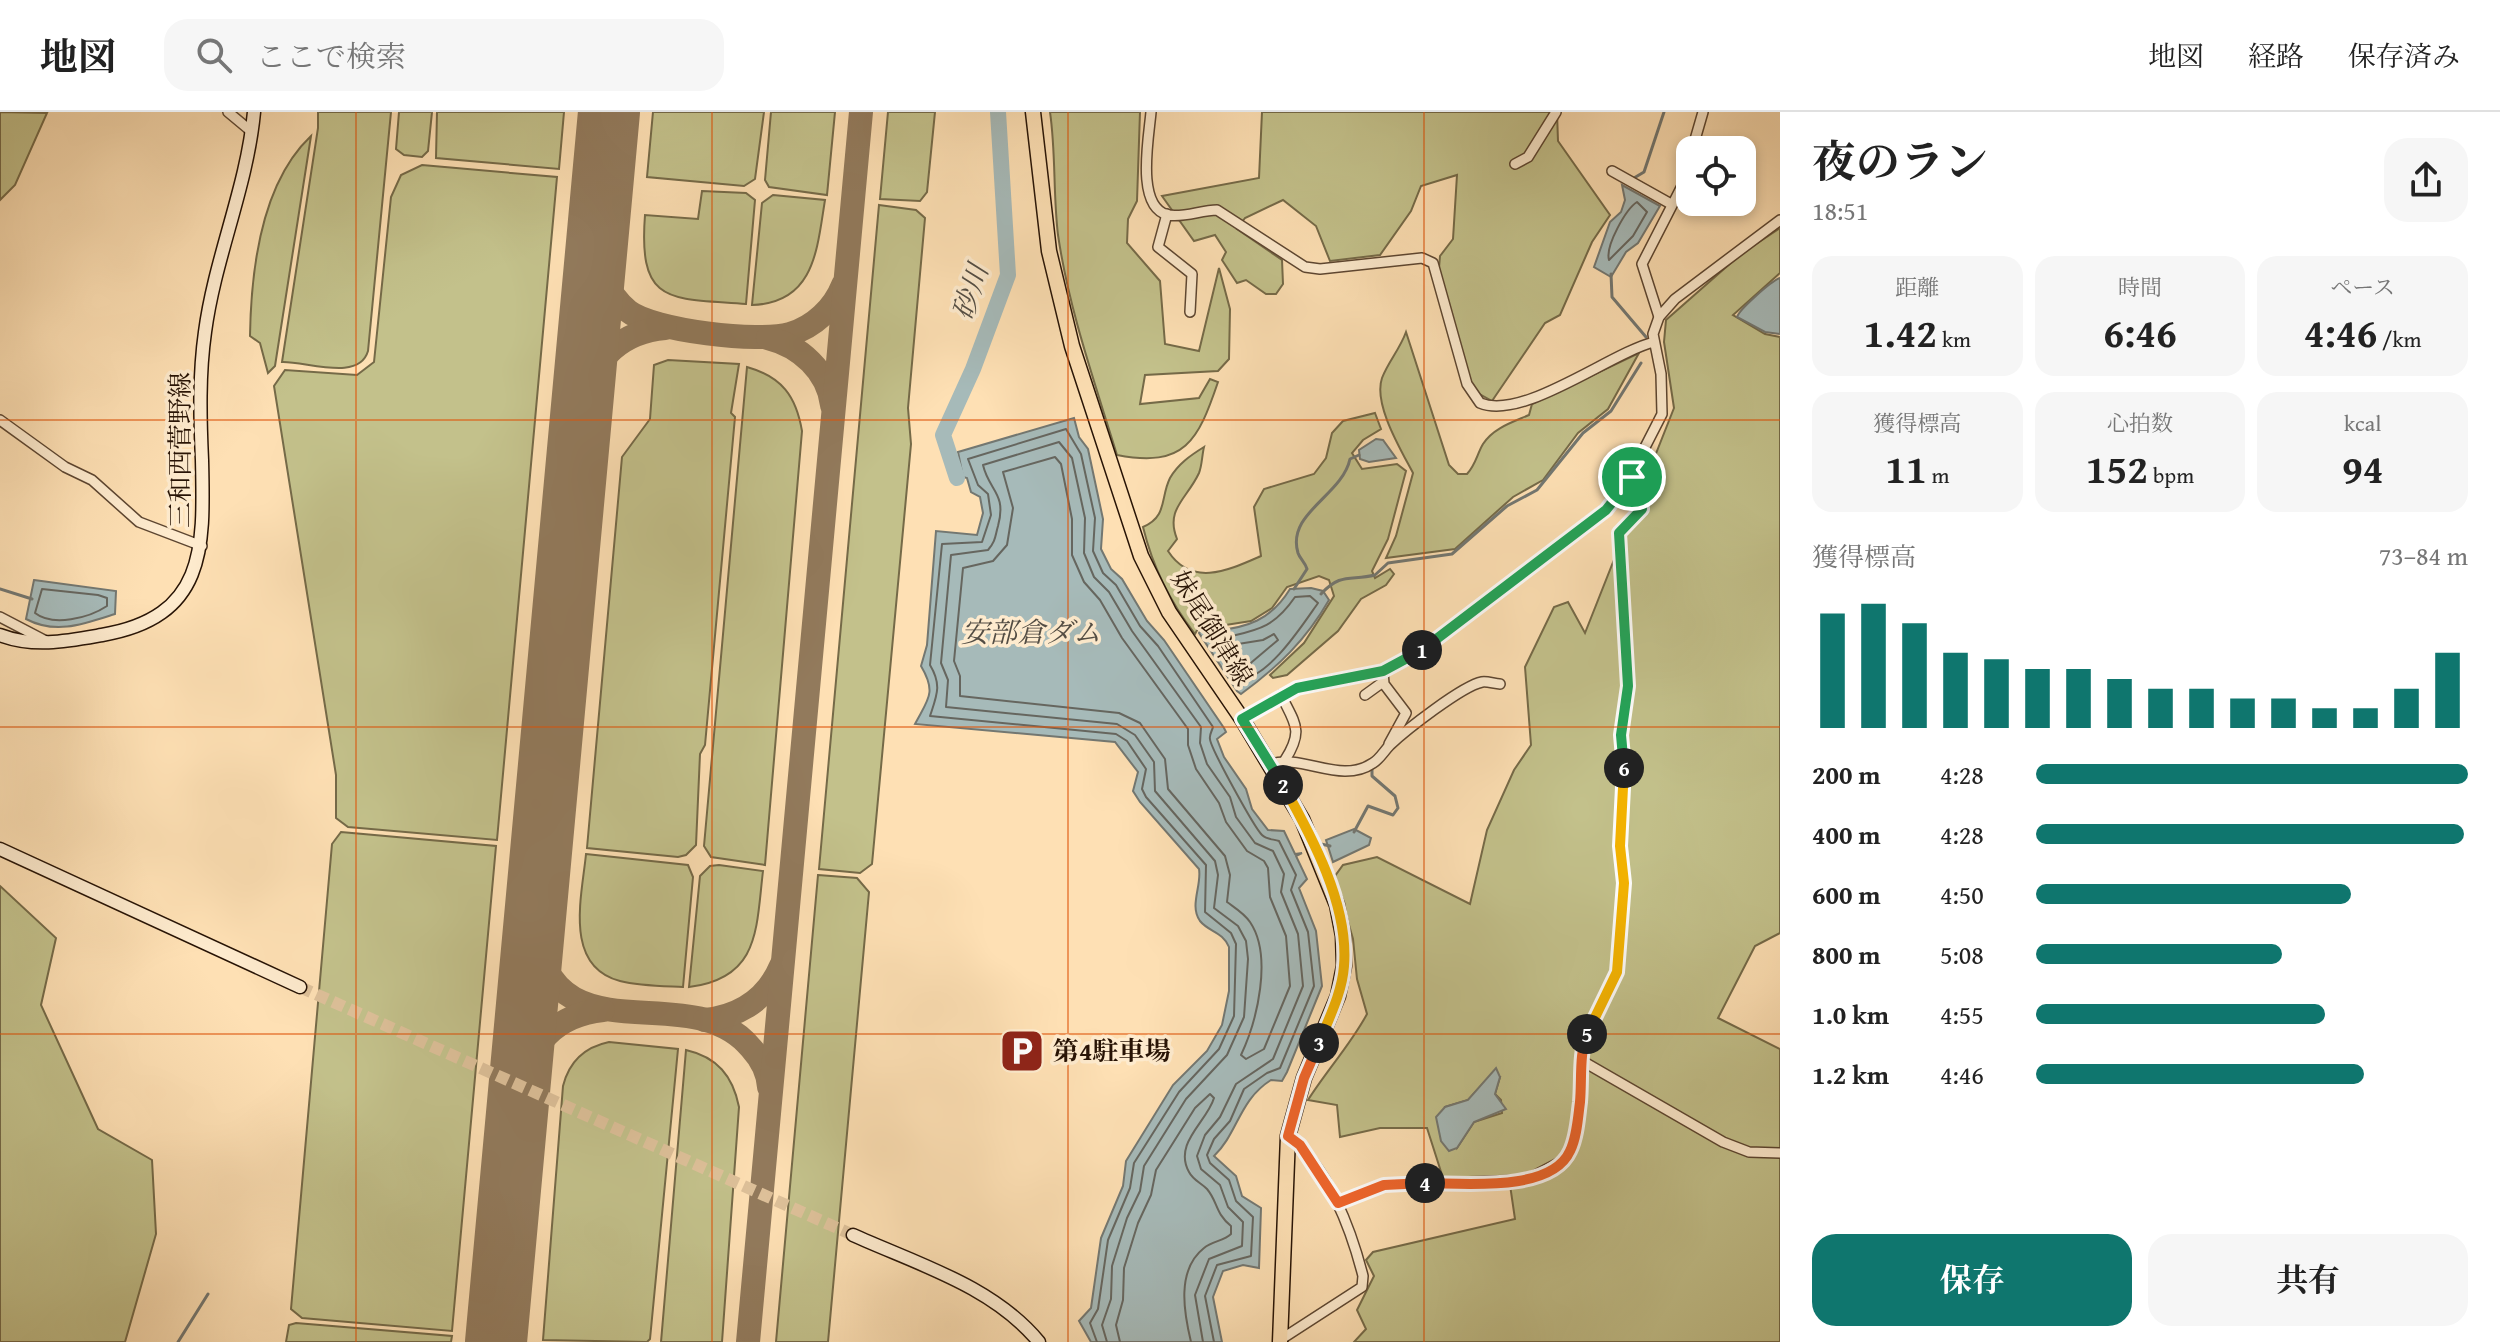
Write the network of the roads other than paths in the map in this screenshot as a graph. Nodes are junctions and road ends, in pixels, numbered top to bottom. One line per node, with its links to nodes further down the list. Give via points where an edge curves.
1 (228, 112): 7 (street)
2 (254, 112): 7 (main road, 三和西菅野線)
3 (1033, 112): 28 (main road, 妹尾御津線, via 1049,251 1072,346 1128,519 1169,612)
4 (1151, 112): 13 (street, via 1148,192 1154,206)
5 (1556, 112): 9 (street, via 1528,157)
6 (1703, 112): 8 (street)
7 (252, 132): 20 (main road, 三和西菅野線, via 205,333)
8 (1696, 136)
9 (1515, 164)
10 (1612, 171): 12 (street)
11 (1676, 196): 12 (street)
12 (1671, 204): 16 (street, via 1642,264)
13 (1167, 214): 15 (street, via 1158,247 1192,274); 17 (street, via 1217,210 1295,261 1320,269 1428,259 1438,275 1472,397 1490,407 1556,389)
14 (1780, 220): 16 (street, via 1675,299)
15 (1190, 312)
16 (1659, 317): 17 (street)
17 (1654, 342): 19 (street, via 1662,414)
18 (0, 420): 20 (street, via 65,467 84,474 139,522)
19 (1632, 477): 24 (street, via 1606,510); 33 (street, via 1640,484 1642,509 1619,533 1628,686 1621,735 1620,943 1613,984 1582,1046)
20 (202, 546): 23 (main road, 三和西菅野線, via 179,598 152,620 123,632)
21 (0, 617): 23 (street)
22 (0, 635): 23 (main road, 三和西菅野線)
23 (49, 643)
24 (1383, 676): 26 (street); 27 (street); 29 (street, via 1406,713)
25 (1500, 684): 29 (street, via 1482,682 1465,691)
26 (1281, 695): 28 (street); 30 (street, via 1298,730 1297,741)
27 (1365, 695)
28 (1242, 719): 30 (main road, 妹尾御津線)
29 (1385, 750): 30 (street, via 1374,763 1335,771)
30 (1278, 762): 34 (main road, 妹尾御津線, via 1337,905 1344,966)
31 (0, 849): 32 (main road)
32 (300, 987)
33 (1584, 1062): 35 (street, via 1723,1142 1749,1152); 36 (street, via 1571,1149 1558,1165 1526,1180 1384,1185)
34 (1288, 1136): 36 (street, via 1300,1145); 38 (main road, 妹尾御津線)
35 (1780, 1153)
36 (1338, 1203): 38 (street, via 1359,1260 1362,1287)
37 (853, 1235): 39 (main road, via 978,1292 1014,1316)
38 (1280, 1341)
39 (1039, 1342)

